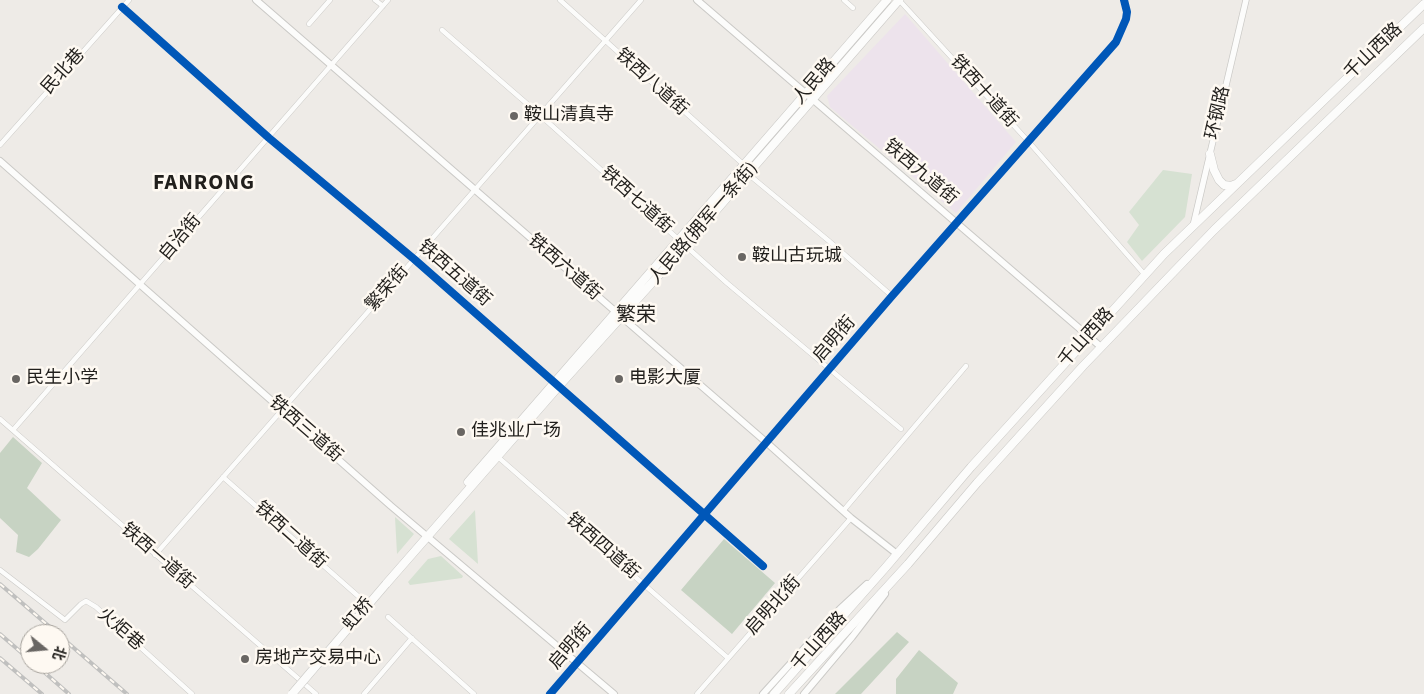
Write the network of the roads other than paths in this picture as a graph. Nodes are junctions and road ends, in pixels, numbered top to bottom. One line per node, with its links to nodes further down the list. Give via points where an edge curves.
1 (129, 0): 16 (street, 民北巷)
2 (256, 0): 22 (main road, 铁西六道街)
3 (330, 0): 18 (street)
4 (375, 0): 15 (street)
5 (388, 0): 15 (street, 自治街)
6 (560, 0): 21 (street, 铁西八道街)
7 (641, 0): 21 (street, 繁荣街)
8 (697, 0): 23 (main road, 铁西九道街)
9 (844, 0): 17 (street)
10 (887, 0): 23 (main road, 人民路)
11 (899, 0): 23 (main road, 人民路(拥军一条街)); 26 (street, 铁西十道街)
12 (1124, 0): 26 (street, 启明街, via 1126,19 1116,42)
13 (1246, 0): 28 (street, 环钢路)
14 (1424, 4): 32 (main road, 千山西路)
15 (383, 6): 22 (street, 自治街)
16 (122, 7): 25 (street, 铁西五道街); 27 (street, 民北巷)
17 (853, 8)
18 (308, 24)
19 (1424, 28): 45 (main road, 千山西路, via 1214,230)
20 (442, 30): 24 (street, 铁西七道街)
21 (605, 41): 24 (street, 繁荣街); 30 (street, 铁西八道街)
22 (331, 66): 25 (street, 自治街); 33 (main road, 铁西六道街)
23 (808, 96): 30 (main road, 人民路); 31 (main road, 人民路(拥军一条街)); 34 (main road, 铁西九道街)
24 (540, 115): 33 (street, 繁荣街); 36 (street, 铁西七道街)
25 (269, 138): 38 (street, 铁西五道街); 40 (street, 自治街)
26 (1028, 142): 34 (street, 启明街); 39 (street, 铁西十道街)
27 (0, 145)
28 (1210, 154): 32 (main road, via 1219,180 1231,186); 35 (street, 环钢路)
29 (0, 161): 40 (main road, 铁西三道街)
30 (743, 164): 36 (main road, 人民路)
31 (748, 174): 37 (main road, 人民路(拥军一条街)); 41 (street)
32 (1238, 183): 35 (main road, 千山西路)
33 (474, 190): 38 (street, 繁荣街); 42 (main road, 铁西六道街)
34 (957, 224): 41 (street, 启明街); 44 (main road, 铁西九道街)
35 (1193, 226): 39 (main road, 千山西路)
36 (679, 240): 37 (street, 铁西七道街); 42 (main road, 人民路)
37 (686, 245): 43 (main road, 人民路(拥军一条街)); 47 (street, 铁西七道街)
38 (414, 259): 48 (street, 铁西五道街); 49 (street, 繁荣街)
39 (1145, 275): 44 (main road, 千山西路)
40 (140, 286): 49 (main road, 铁西三道街); 52 (street, 自治街)
41 (892, 296): 47 (street, 启明街)
42 (615, 312): 43 (main road, 铁西六道街); 48 (main road, 人民路)
43 (622, 318): 48 (main road, 人民路(拥军一条街)); 53 (main road, 铁西六道街)
44 (1089, 337): 45 (main road, 铁西九道街); 60 (main road, 千山西路)
45 (1101, 347): 62 (main road, 千山西路)
46 (966, 366): 56 (street)
47 (829, 369): 51 (street, 铁西七道街); 53 (street, 启明街)
48 (557, 384): 54 (main road, 人民路(拥军一条街)); 57 (street, 铁西五道街); 59 (main road)
49 (282, 410): 55 (street, 繁荣街); 59 (main road, 铁西三道街)
50 (0, 419): 52 (street, 铁西一道街)
51 (901, 429)
52 (13, 430): 61 (street, 铁西一道街)
53 (766, 442): 56 (main road, 铁西六道街); 57 (street, 启明街)
54 (498, 457): 59 (main road, 人民路(拥军一条街)); 66 (street, 铁西四道街)
55 (223, 477): 61 (street, 繁荣街); 67 (street, 铁西二道街)
56 (843, 511): 58 (main road, 铁西六道街)
57 (705, 514): 63 (street, 铁西五道街); 66 (street, 启明街)
58 (851, 518): 60 (main road, 铁西六道街); 70 (street, 启明北街)
59 (426, 535): 71 (main road, 铁西三道街); 73 (main road, 虹桥, bridge)
60 (897, 554): 64 (main road, 千山西路)
61 (155, 555): 74 (street, 铁西一道街)
62 (908, 564): 82 (main road, 千山西路); 83 (main road)
63 (763, 566)
64 (886, 567): 80 (main road, via 840,609); 81 (main road, 千山西路)
65 (0, 570): 72 (street, 火炬巷, via 65,620 86,601 96,607)
66 (645, 585): 70 (street, 铁西四道街); 71 (street, 启明街)
67 (358, 596)
68 (388, 616): 69 (street)
69 (412, 638): 75 (street); 76 (street)
70 (728, 658): 79 (street, 启明北街)
71 (577, 662): 77 (street, 启明街); 78 (main road, 铁西三道街)
72 (192, 694)
73 (292, 694)
74 (316, 694)
75 (364, 694)
76 (474, 694)
77 (550, 694)
78 (614, 694)
79 (697, 694)
80 (763, 694)
81 (774, 694)
82 (789, 694)
83 (804, 694)

